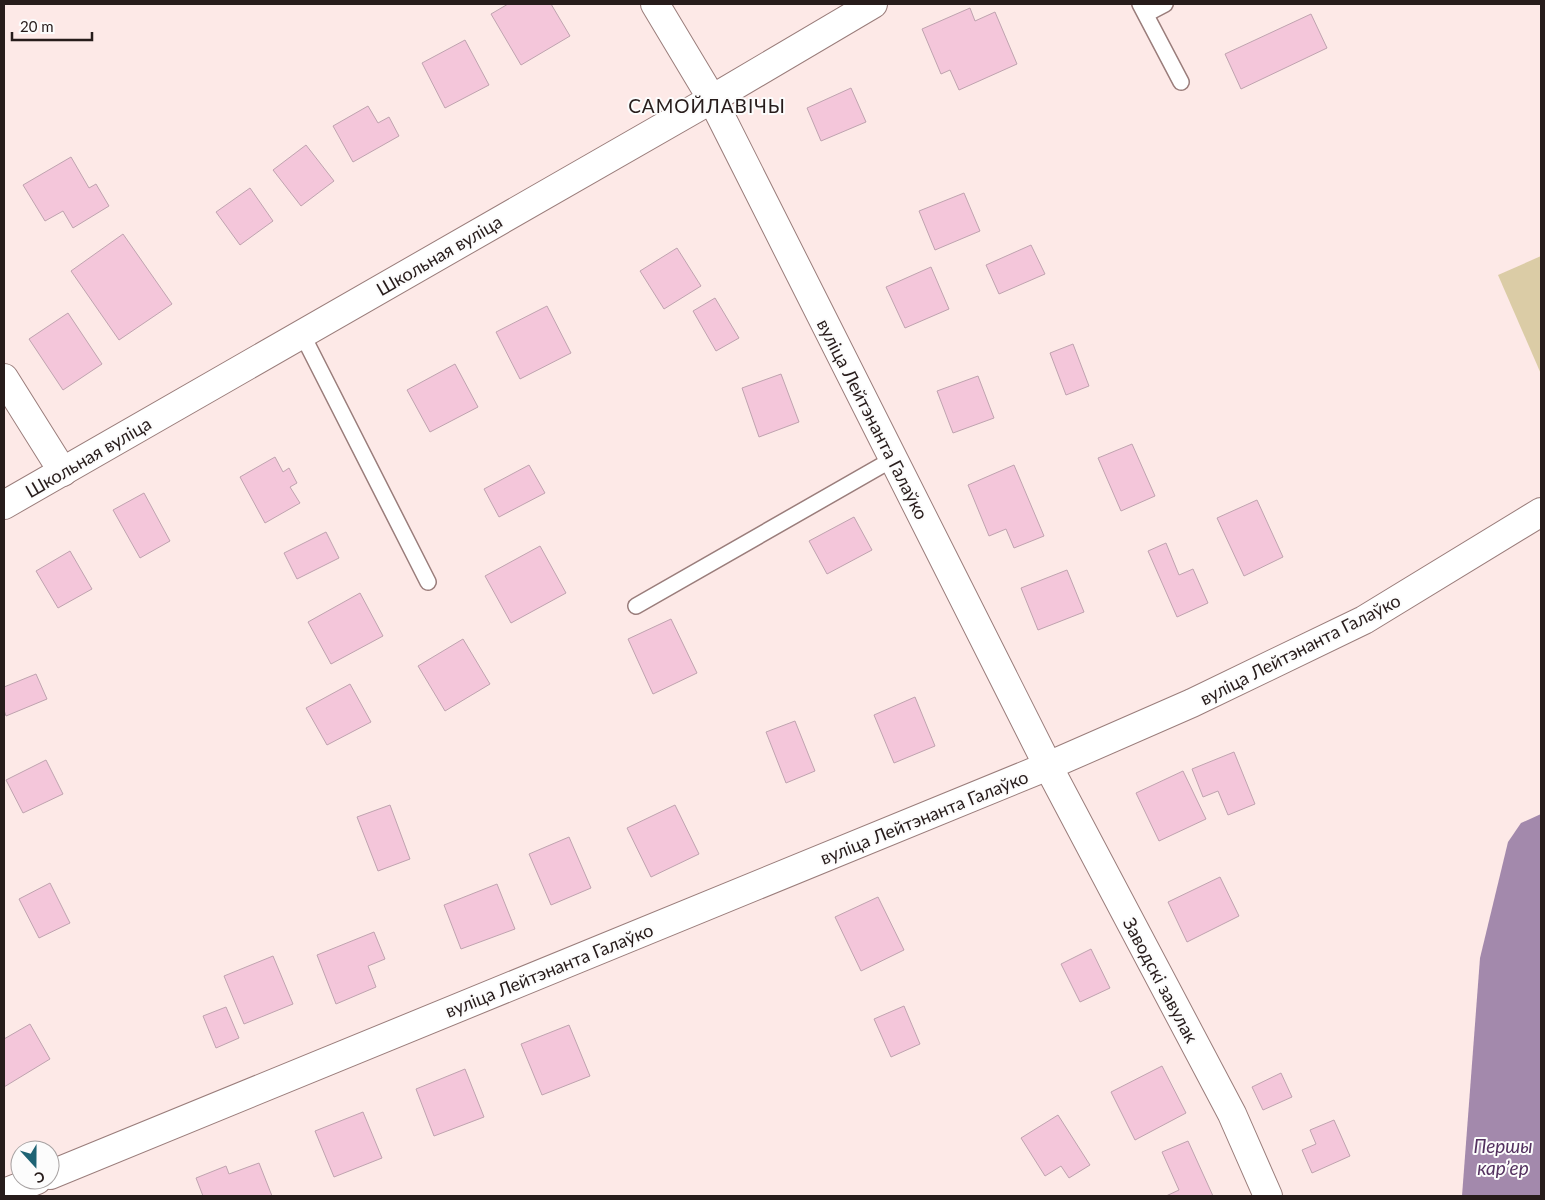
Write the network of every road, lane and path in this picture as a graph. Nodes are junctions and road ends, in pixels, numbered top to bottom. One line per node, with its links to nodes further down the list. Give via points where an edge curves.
1 (655, 4): 6 (street, вуліца Лейтэнанта Галаўко)
2 (873, 4): 6 (street, Школьная вуліца)
3 (1165, 4): 4 (lane)
4 (1143, 9): 5 (lane)
5 (1180, 82)
6 (712, 99): 7 (street, Школьная вуліца); 9 (street, вуліца Лейтэнанта Галаўко)
7 (302, 334): 10 (street, Школьная вуліца); 13 (lane)
8 (4, 378): 10 (street)
9 (893, 459): 14 (lane); 15 (street, вуліца Лейтэнанта Галаўко)
10 (63, 472): 11 (street, Школьная вуліца)
11 (4, 505)
12 (1541, 512): 15 (street, вуліца Лейтэнанта Галаўко, via 1364,620 1192,703)
13 (428, 582)
14 (636, 606)
15 (1048, 766): 16 (street, вуліца Лейтэнанта Галаўко); 17 (street, Заводскі завулак, via 1232,1114)
16 (60, 1170)
17 (1268, 1196)

